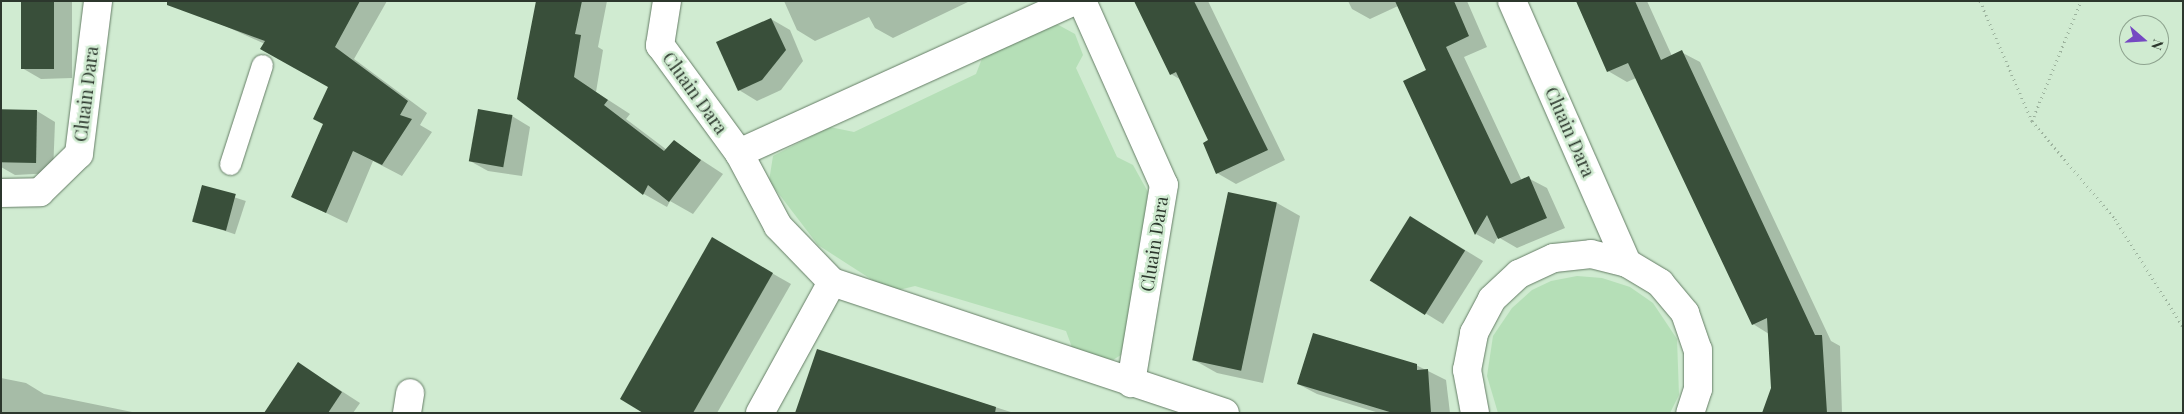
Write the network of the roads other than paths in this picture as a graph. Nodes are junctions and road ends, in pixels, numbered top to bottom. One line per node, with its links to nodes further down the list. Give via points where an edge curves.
1 (98, 1): 9 (street, Cluain Dara, via 79,154 40,192)
2 (667, 1): 7 (street, Cluain Dara, via 660,45)
3 (1074, 1): 7 (street, Cluain Dara)
4 (1082, 1): 12 (street, Cluain Dara, via 1164,185)
5 (1512, 1): 10 (street, Cluain Dara)
6 (262, 65): 8 (lane)
7 (739, 153): 11 (street, Cluain Dara, via 778,226)
8 (230, 164)
9 (1, 193)
10 (1627, 263): 15 (street, via 1591,254 1554,258 1519,274 1492,299 1474,333 1468,370); 16 (street, via 1660,283 1685,313 1698,350 1698,389)
11 (832, 282): 12 (street, Cluain Dara); 13 (street)
12 (1132, 383): 14 (street, Cluain Dara)
13 (760, 413)
14 (1225, 413)
15 (1475, 413)
16 (1690, 413)

